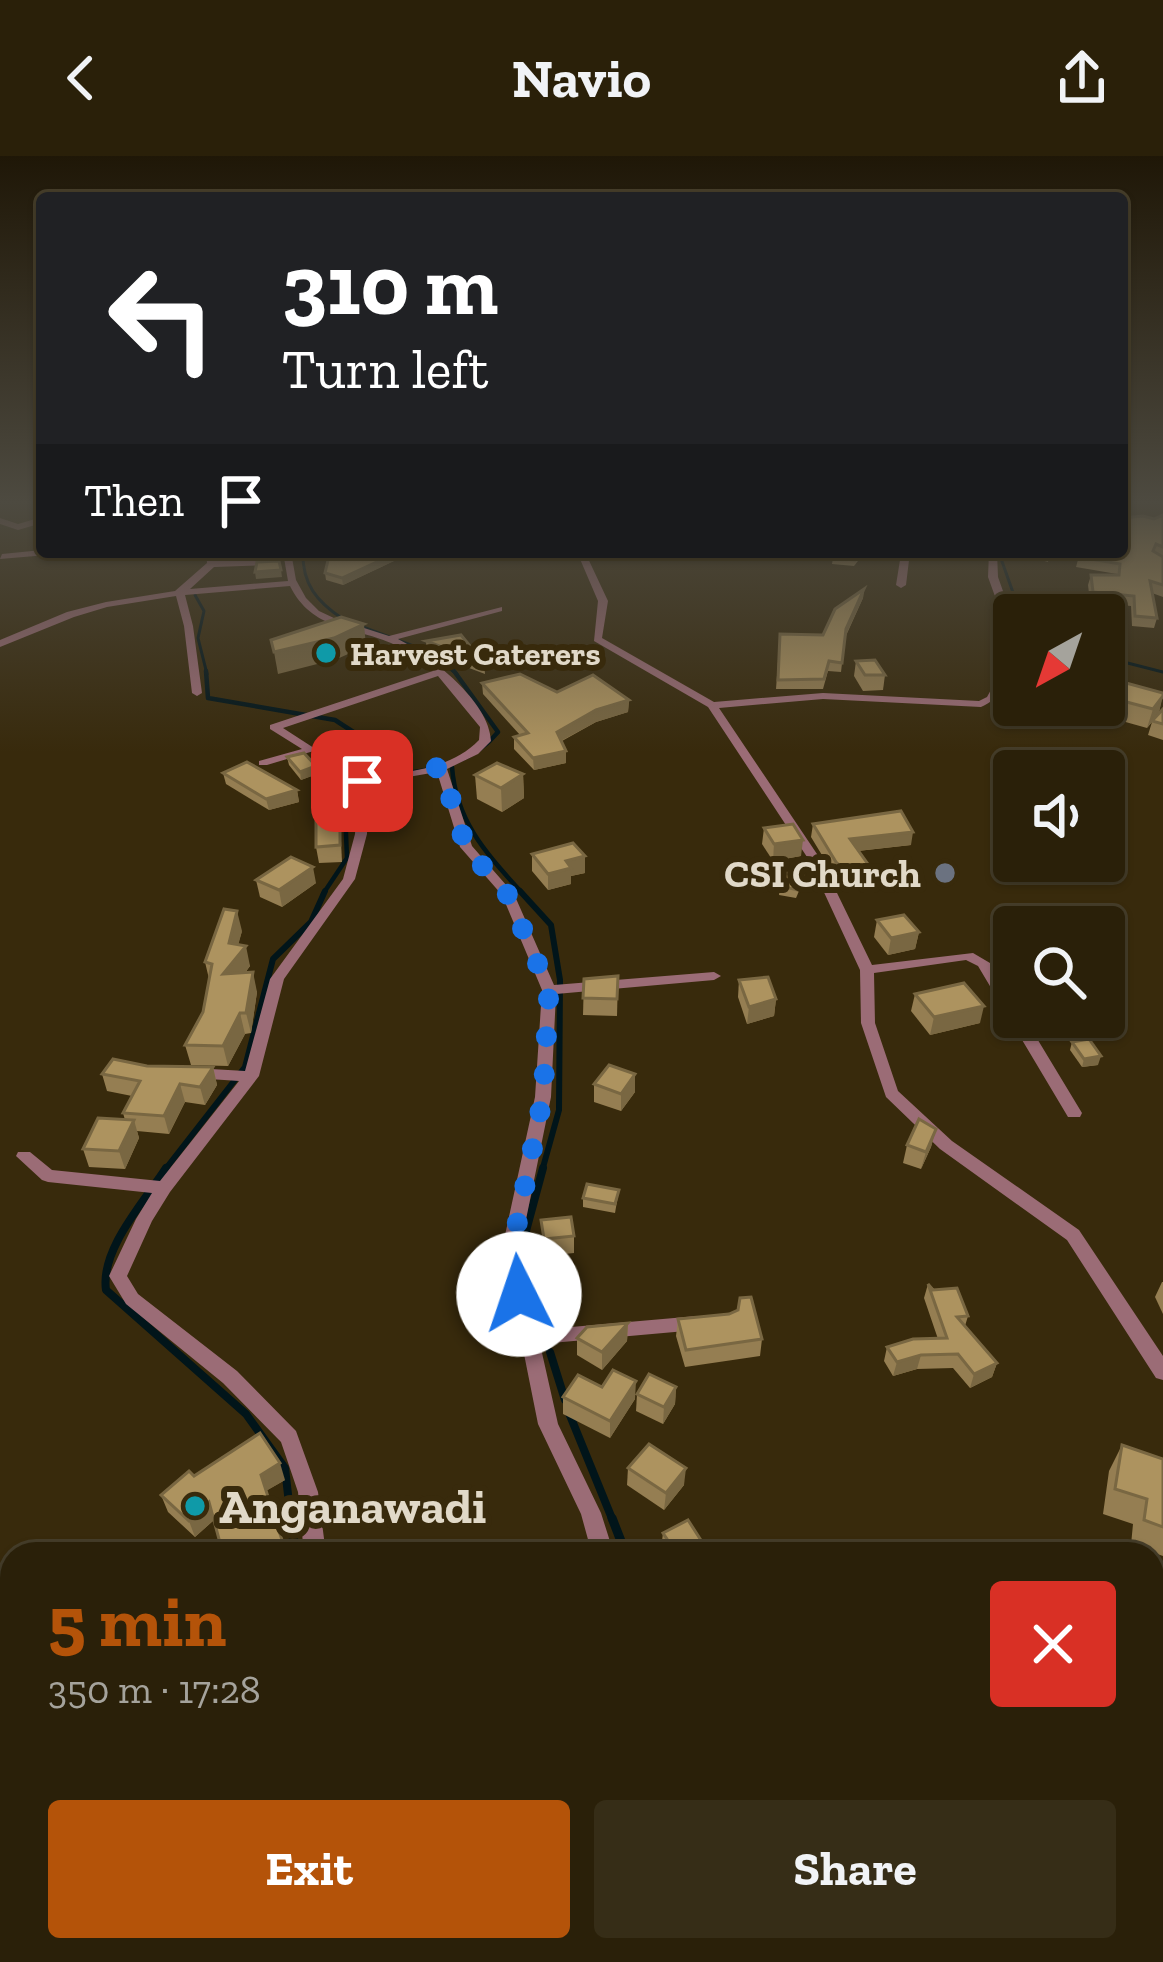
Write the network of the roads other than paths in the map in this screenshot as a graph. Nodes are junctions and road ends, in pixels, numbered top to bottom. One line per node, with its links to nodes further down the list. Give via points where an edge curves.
1 (188, 583): 4 (street)
2 (595, 583): 11 (street, via 603,601 597,639)
3 (293, 584): 4 (street); 6 (street, via 319,616)
4 (181, 591): 7 (street, via 69,612); 9 (street)
5 (499, 609): 6 (street)
6 (391, 638): 8 (street)
7 (0, 644)
8 (439, 672): 12 (street, via 274,727 311,749); 13 (street, via 485,727 480,749)
9 (197, 693)
10 (993, 695): 11 (street, via 981,704 824,696)
11 (712, 705): 14 (street, via 815,860)
12 (263, 764)
13 (445, 765): 17 (street, via 466,847 508,895); 20 (street, via 362,781 350,879 277,980)
14 (867, 970): 16 (street, via 974,958); 26 (street, via 868,1023 891,1093 946,1145 1072,1235)
15 (714, 976): 17 (street)
16 (993, 980)
17 (549, 990): 25 (street, via 543,1097 512,1249)
18 (1029, 1038): 21 (street)
19 (178, 1072): 20 (street)
20 (251, 1076): 23 (street)
21 (1074, 1113)
22 (24, 1156): 23 (street, via 48,1177)
23 (164, 1188): 27 (street, via 120,1266 121,1284 289,1437 308,1492)
24 (726, 1320): 25 (street)
25 (526, 1338): 28 (street, via 548,1424)
26 (1163, 1372)
27 (313, 1542)
28 (599, 1542)

